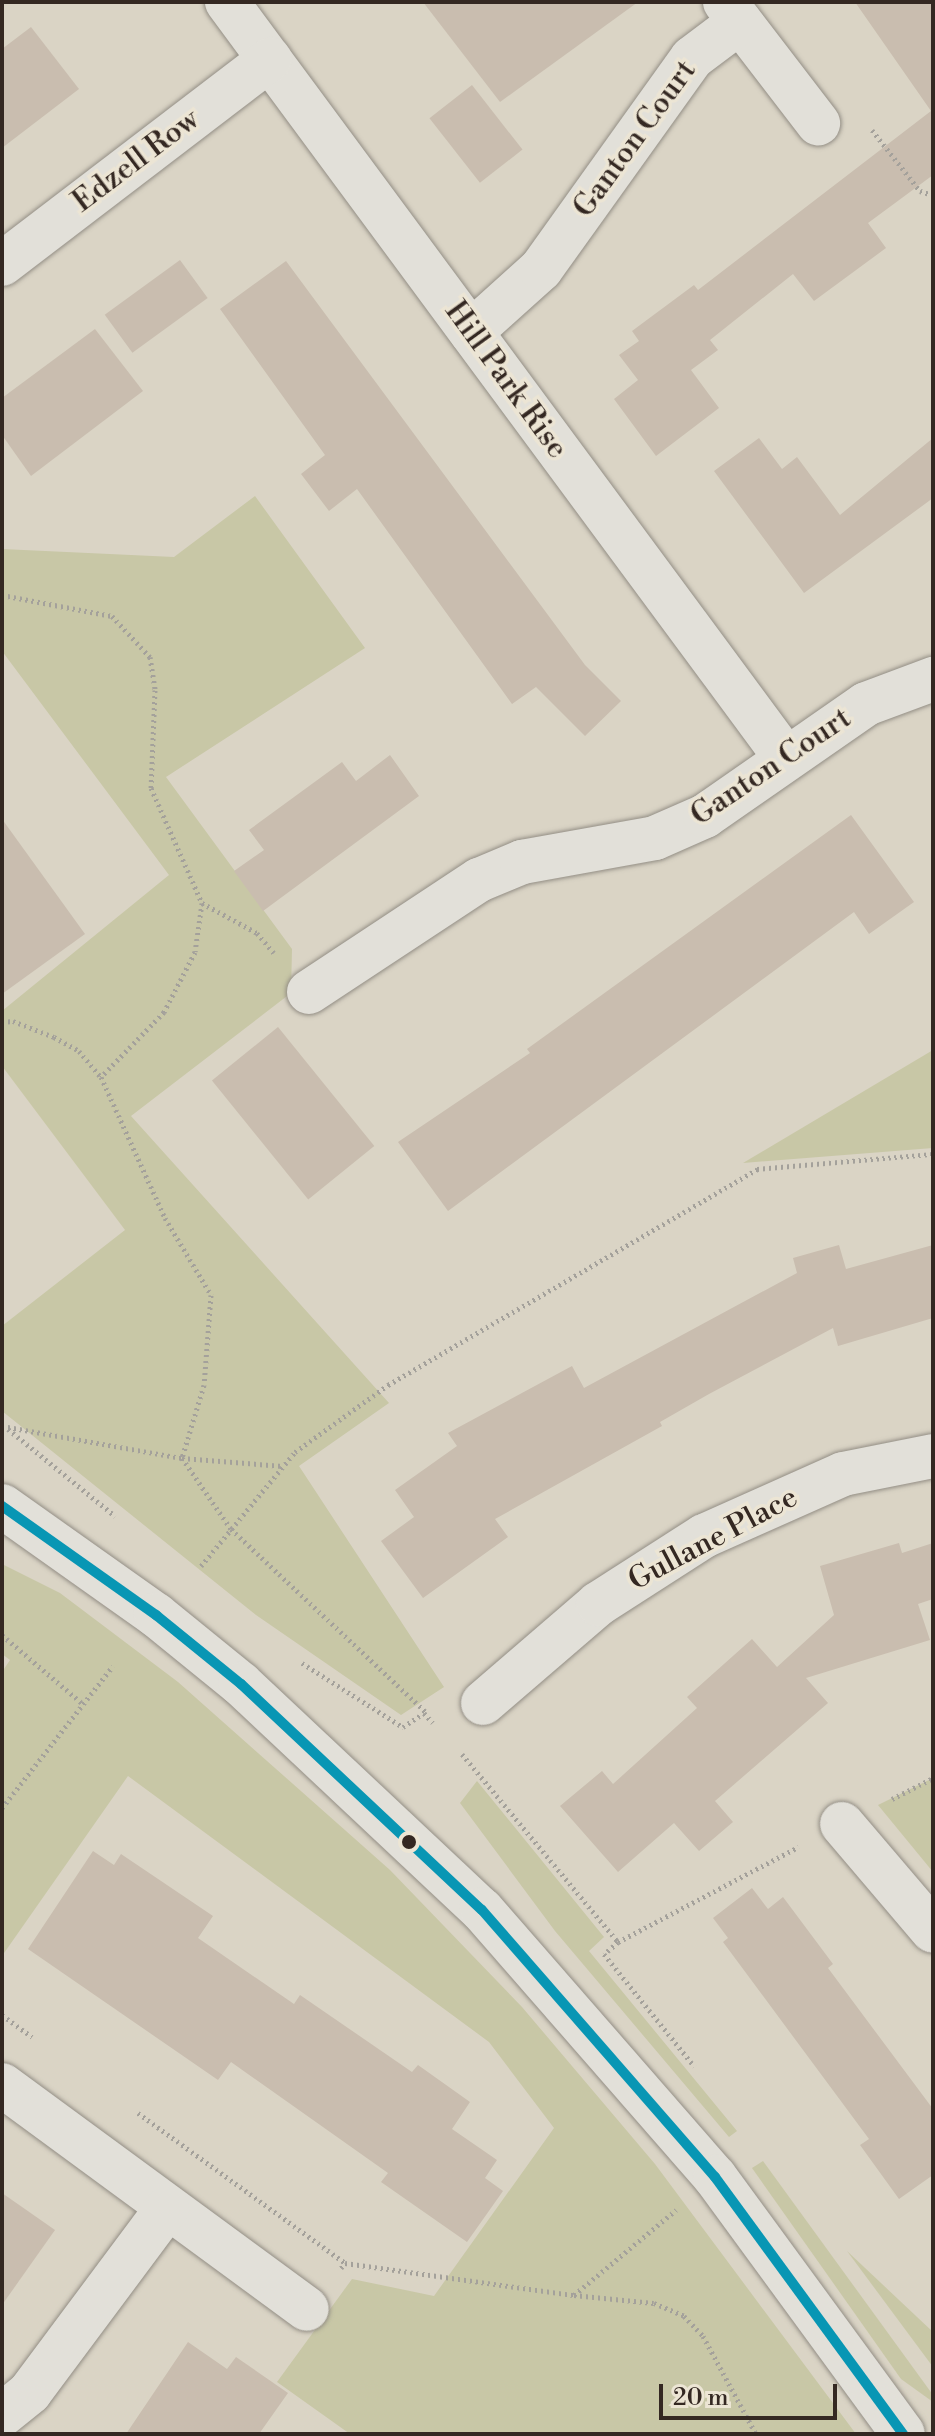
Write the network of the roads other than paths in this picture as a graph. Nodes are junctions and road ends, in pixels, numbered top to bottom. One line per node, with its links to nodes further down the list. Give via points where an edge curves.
1 (227, 2): 3 (street, Hill Park Rise)
2 (733, 12): 4 (street, Ganton Court); 6 (street, Ganton Court, via 692,58 541,269)
3 (270, 59): 5 (street, Edzell Row); 6 (street, Hill Park Rise)
4 (818, 123)
5 (2, 264)
6 (471, 332): 8 (street, Hill Park Rise)
7 (933, 679): 8 (street, Ganton Court, via 866,704)
8 (785, 757): 9 (street, Ganton Court, via 705,816 655,838 522,862 479,880)
9 (309, 992)
10 (933, 1456): 12 (street, Gullane Place, via 843,1474 704,1536 598,1604)
11 (2, 1506): 19 (street, via 156,1615 341,1774 482,1910 715,2177)
12 (483, 1703)
13 (842, 1824): 14 (street)
14 (933, 1931)
15 (2, 2085): 16 (street)
16 (167, 2208): 17 (street); 18 (street, via 30,2392)
17 (307, 2309)
18 (2, 2415)
19 (903, 2434)

